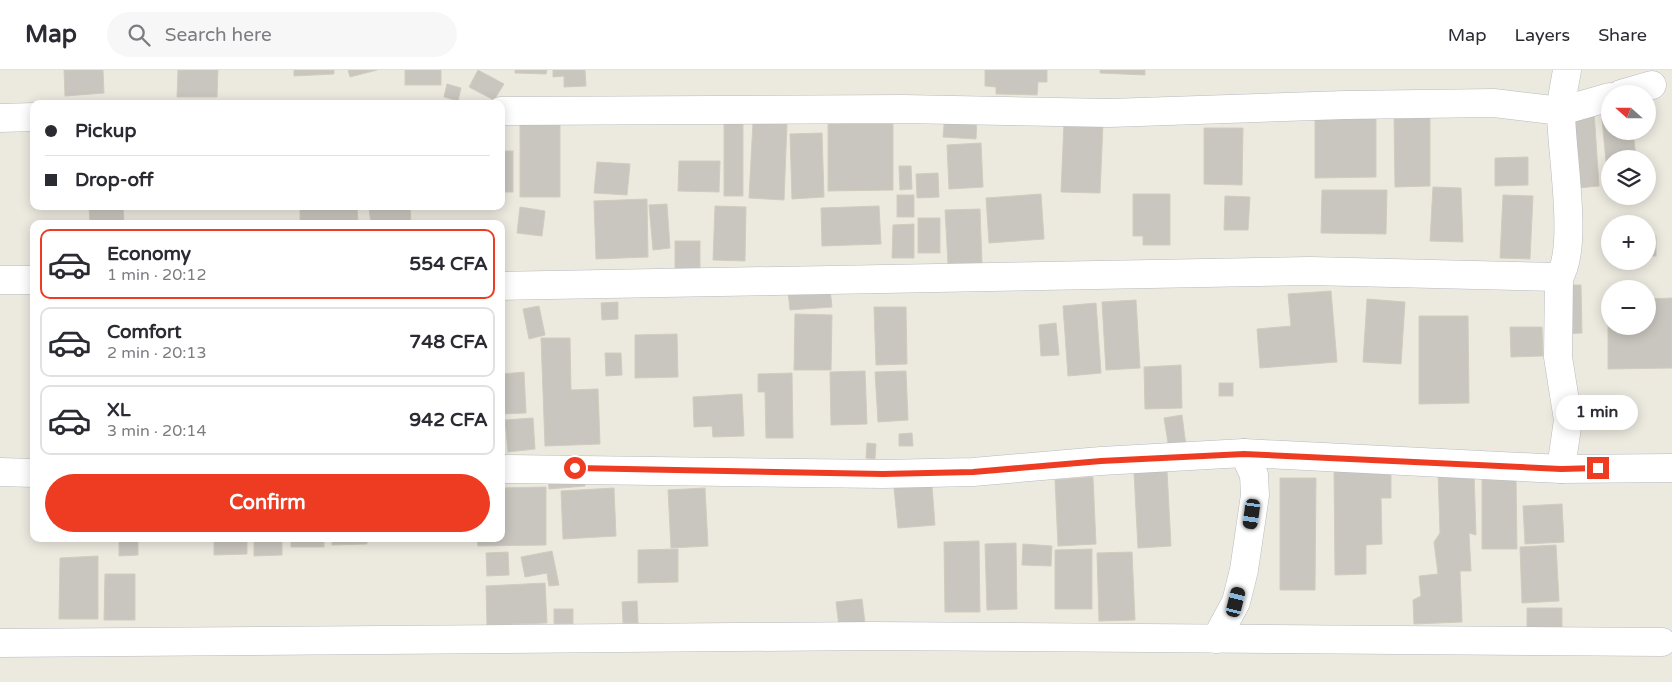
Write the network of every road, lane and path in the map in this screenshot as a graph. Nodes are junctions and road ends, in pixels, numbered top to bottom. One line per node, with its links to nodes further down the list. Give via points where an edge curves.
1 (1567, 70): 3 (street)
2 (1601, 99): 3 (street)
3 (1561, 110): 4 (street, via 1494,103 1110,113 904,109); 7 (street, via 1569,244 1565,268)
4 (505, 111)
5 (30, 117): 6 (street)
6 (0, 118)
7 (1559, 277): 10 (street, via 1310,271); 14 (street, via 1558,357 1568,420)
8 (0, 280): 9 (street)
9 (30, 280)
10 (505, 286)
11 (1244, 454): 12 (street, via 973,472 883,474); 14 (street); 17 (street, via 1254,475 1255,495 1236,602)
12 (505, 468)
13 (1672, 468): 14 (street)
14 (1561, 469)
15 (0, 472): 16 (street)
16 (30, 473)
17 (1216, 639): 18 (street, via 872,636); 19 (street)
18 (0, 642)
19 (1662, 642)

